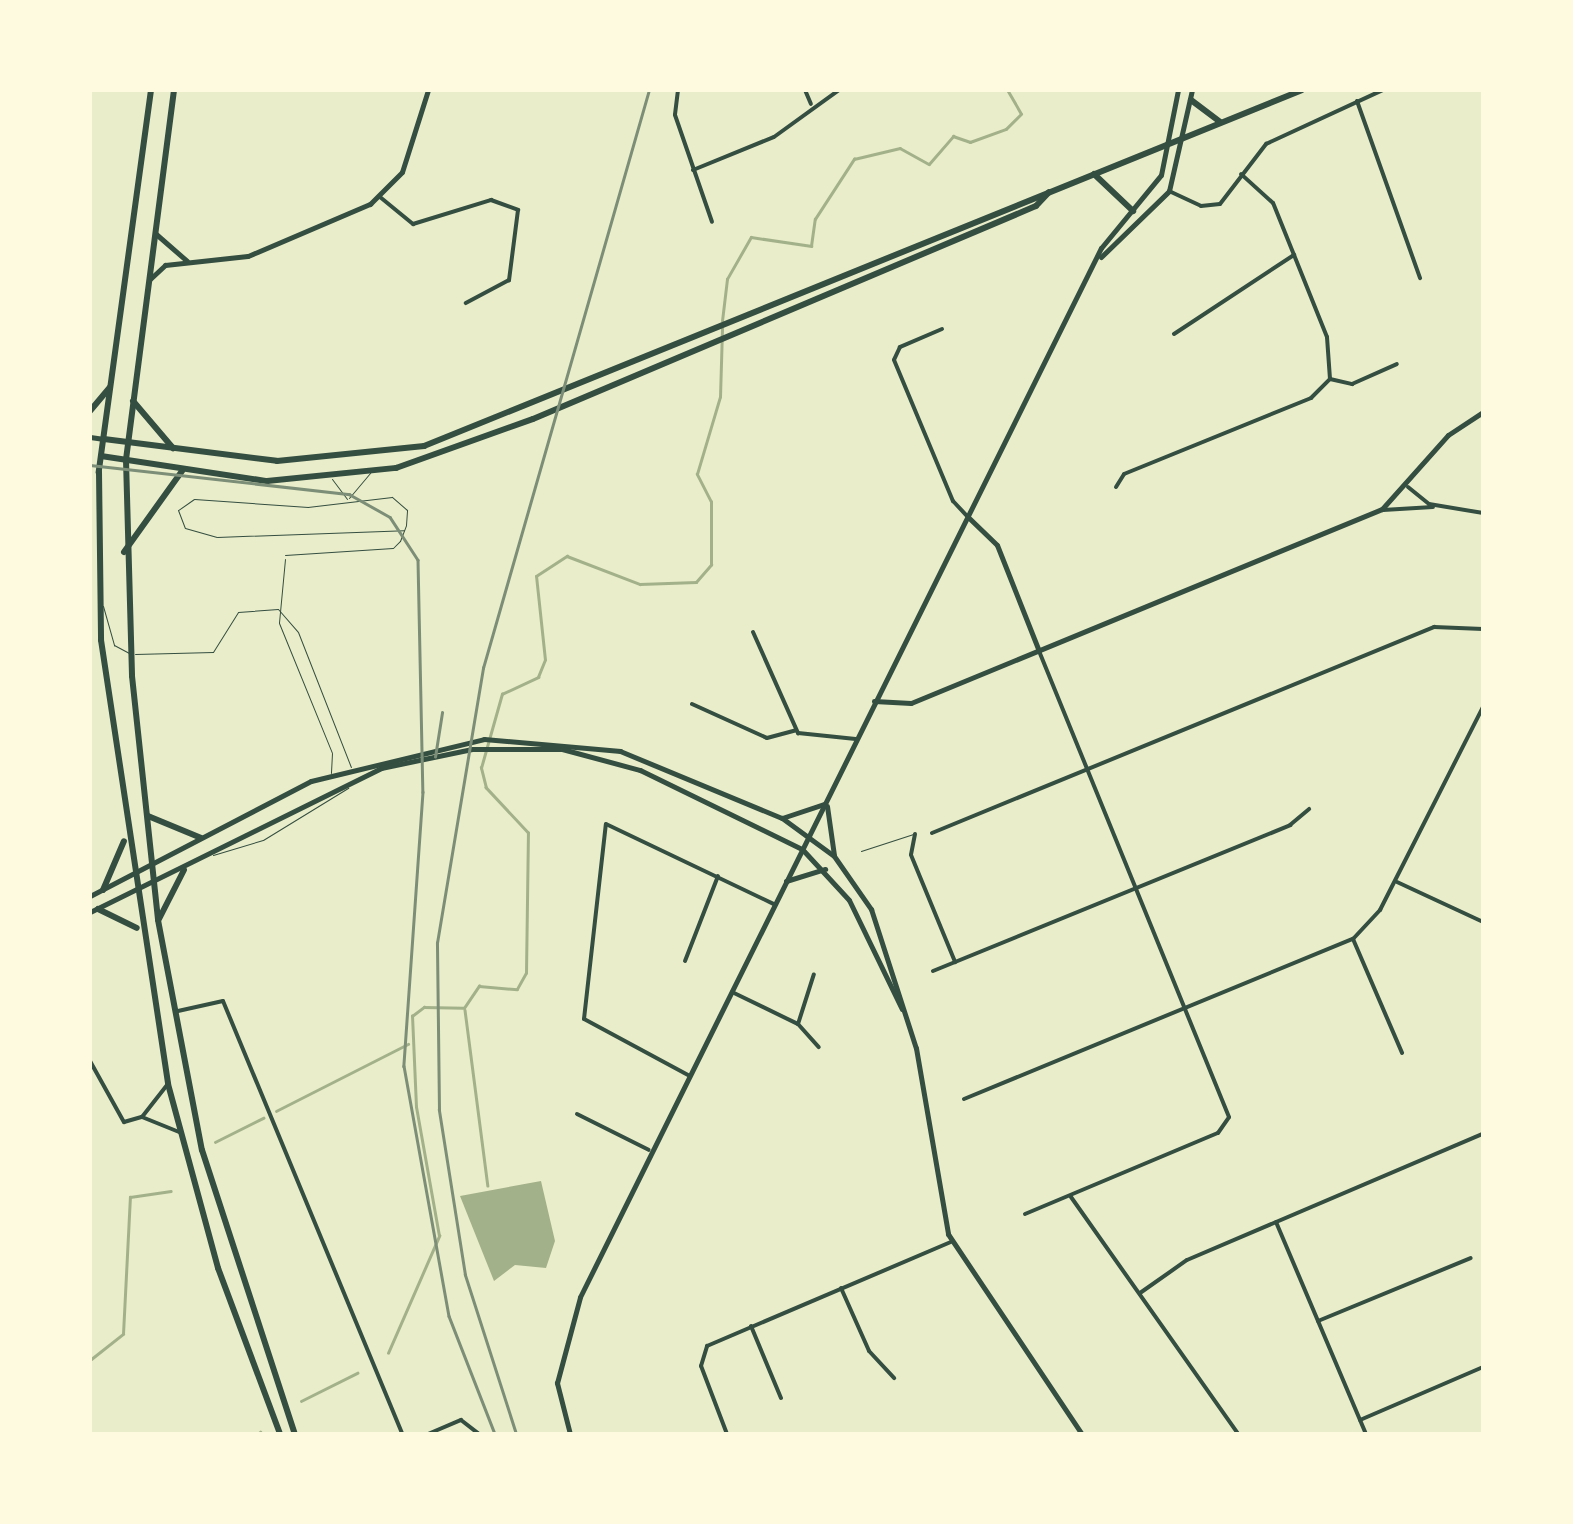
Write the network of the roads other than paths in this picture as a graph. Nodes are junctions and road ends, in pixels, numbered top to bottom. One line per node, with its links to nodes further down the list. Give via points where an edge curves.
1 (151, 90): 36 (main road)
2 (174, 90): 25 (main road)
3 (428, 90): 22 (main road, via 408,160)
4 (678, 90): 17 (street, via 675,116)
5 (805, 90): 13 (street)
6 (840, 90): 13 (street)
7 (1178, 90): 16 (main road)
8 (1192, 90): 11 (main road)
9 (1302, 90): 14 (main road)
10 (1384, 90): 12 (street)
11 (1191, 100): 14 (main road); 15 (main road)
12 (1357, 101): 19 (street, via 1275,138); 29 (street)
13 (811, 104): 17 (street, via 774,137)
14 (1221, 123): 15 (main road)
15 (1186, 136): 16 (main road); 20 (main road)
16 (1170, 142): 18 (main road); 23 (main road, via 1154,187)
17 (693, 170): 24 (street)
18 (1093, 174): 21 (main road); 23 (main road)
19 (1240, 174): 20 (street, via 1212,207); 26 (street, via 1267,192)
20 (1169, 191): 27 (main road)
21 (1050, 192): 43 (main road, via 424,446 290,461); 48 (main road, via 1036,206 532,420)
22 (380, 197): 28 (main road, via 248,256); 31 (street, via 413,224 492,200 518,210 508,280)
23 (1134, 210): 27 (main road)
24 (712, 222)
25 (154, 230): 28 (main road); 30 (main road)
26 (1294, 255): 33 (street); 35 (street, via 1330,347)
27 (1101, 257): 58 (main road)
28 (187, 260): 30 (main road)
29 (1420, 278)
30 (147, 282): 37 (main road)
31 (466, 303)
32 (942, 329): 58 (street, via 900,347 894,360 953,501)
33 (1174, 334)
34 (1397, 364): 35 (street, via 1352,384)
35 (1330, 379): 50 (street, via 1311,398 1124,474)
36 (110, 386): 38 (main road); 41 (main road)
37 (132, 400): 42 (main road); 43 (main road)
38 (90, 410)
39 (1483, 412): 52 (main road, via 1448,435)
40 (90, 437): 41 (main road)
41 (104, 439): 42 (main road); 45 (main road)
42 (127, 442): 43 (main road); 46 (main road)
43 (174, 449)
44 (90, 454): 45 (main road)
45 (101, 456): 46 (main road); 53 (main road)
46 (126, 460): 47 (main road); 61 (main road)
47 (183, 470): 49 (main road); 61 (main road)
48 (370, 473): 49 (main road); 54 (lane)
49 (332, 479): 54 (lane)
50 (1116, 487)
51 (90, 488): 53 (main road)
52 (1408, 488): 55 (street); 56 (main road)
53 (98, 501): 63 (main road)
54 (348, 502): 59 (lane, via 401,500); 60 (lane, via 194,500 178,510 181,525 198,534)
55 (1444, 507): 56 (street); 57 (street)
56 (1378, 511): 67 (main road)
57 (1483, 512)
58 (968, 517): 67 (main road, via 997,545); 69 (main road)
59 (404, 530): 60 (lane); 62 (lane, via 391,549)
60 (284, 540): 62 (lane)
61 (124, 552): 68 (main road)
62 (285, 555): 64 (lane)
63 (99, 596): 68 (lane, via 114,645); 84 (main road)
64 (278, 609): 68 (lane, via 236,614 213,652); 75 (lane, via 332,753); 87 (lane, via 347,746 349,786 336,803 262,840)
65 (1483, 629): 74 (street, via 1441,624)
66 (753, 632): 72 (street)
67 (1039, 651): 69 (main road, via 910,703); 74 (street)
68 (130, 654): 78 (main road)
69 (874, 701): 73 (main road)
70 (692, 704): 72 (street, via 767,738)
71 (1483, 707): 95 (street)
72 (796, 730): 73 (street)
73 (856, 739): 76 (main road)
74 (1088, 769): 80 (street); 97 (street)
75 (331, 774): 79 (main road, via 458,742 583,743 666,766); 83 (main road)
76 (827, 803): 79 (main road); 81 (main road); 88 (main road)
77 (1310, 809): 97 (street)
78 (148, 816): 83 (main road); 89 (main road)
79 (782, 818): 81 (main road)
80 (932, 833): 82 (lane)
81 (810, 834): 85 (main road); 88 (main road)
82 (915, 834): 86 (lane); 108 (street, via 911,857)
83 (201, 838): 89 (main road)
84 (125, 840): 92 (main road); 98 (main road)
85 (802, 849): 87 (main road, via 640,770 582,752 513,747 424,757 282,814); 90 (main road); 94 (main road)
86 (861, 851)
87 (210, 855): 91 (main road)
88 (834, 856): 115 (main road, via 871,909)
89 (152, 864): 92 (main road); 96 (main road)
90 (824, 869): 94 (main road); 115 (main road)
91 (184, 870): 96 (main road); 103 (main road)
92 (130, 876): 98 (main road); 99 (main road)
93 (718, 876): 101 (street); 107 (street); 119 (street, via 606,824 584,1019)
94 (786, 880): 101 (main road)
95 (1395, 881): 104 (street); 106 (street)
96 (154, 884): 99 (main road); 103 (main road)
97 (1138, 888): 108 (street); 112 (street)
98 (103, 890): 100 (main road)
99 (133, 893): 102 (main road); 105 (main road)
100 (90, 896)
101 (774, 904): 111 (main road)
102 (94, 910): 105 (main road)
103 (158, 920): 113 (main road)
104 (1483, 922)
105 (138, 929): 120 (main road)
106 (1354, 939): 112 (street); 117 (street)
107 (685, 961)
108 (955, 962): 109 (street)
109 (933, 971)
110 (814, 974): 114 (street)
111 (731, 991): 114 (street); 119 (main road)
112 (1187, 1008): 121 (street); 127 (street, via 1228,1109 1226,1126)
113 (173, 1011): 141 (main road, via 234,1266); 142 (street, via 224,1001)
114 (798, 1024): 116 (street)
115 (910, 1025): 130 (main road, via 934,1192)
116 (820, 1048)
117 (1402, 1052)
118 (90, 1061): 123 (street, via 117,1118)
119 (690, 1076): 126 (main road)
120 (168, 1084): 123 (street); 124 (main road)
121 (964, 1099)
122 (578, 1114): 126 (street)
123 (142, 1117): 124 (street)
124 (180, 1132): 140 (main road)
125 (1483, 1134): 129 (street)
126 (650, 1150): 145 (main road, via 562,1348 558,1396)
127 (1070, 1195): 128 (street); 133 (street)
128 (1026, 1214)
129 (1276, 1222): 133 (street, via 1187,1260); 134 (street)
130 (951, 1242): 132 (street); 147 (main road)
131 (1470, 1258): 134 (street)
132 (841, 1288): 135 (street); 137 (street, via 869,1351)
133 (1140, 1293): 148 (street)
134 (1318, 1321): 139 (street)
135 (751, 1326): 138 (street); 146 (street, via 704,1349 701,1366)
136 (1483, 1367): 139 (street)
137 (894, 1378)
138 (781, 1398)
139 (1360, 1420): 149 (street)
140 (280, 1434)
141 (296, 1434)
142 (402, 1434)
143 (428, 1434): 144 (street, via 461,1420)
144 (479, 1434)
145 (570, 1434)
146 (728, 1434)
147 (1082, 1434)
148 (1238, 1434)
149 (1366, 1434)

